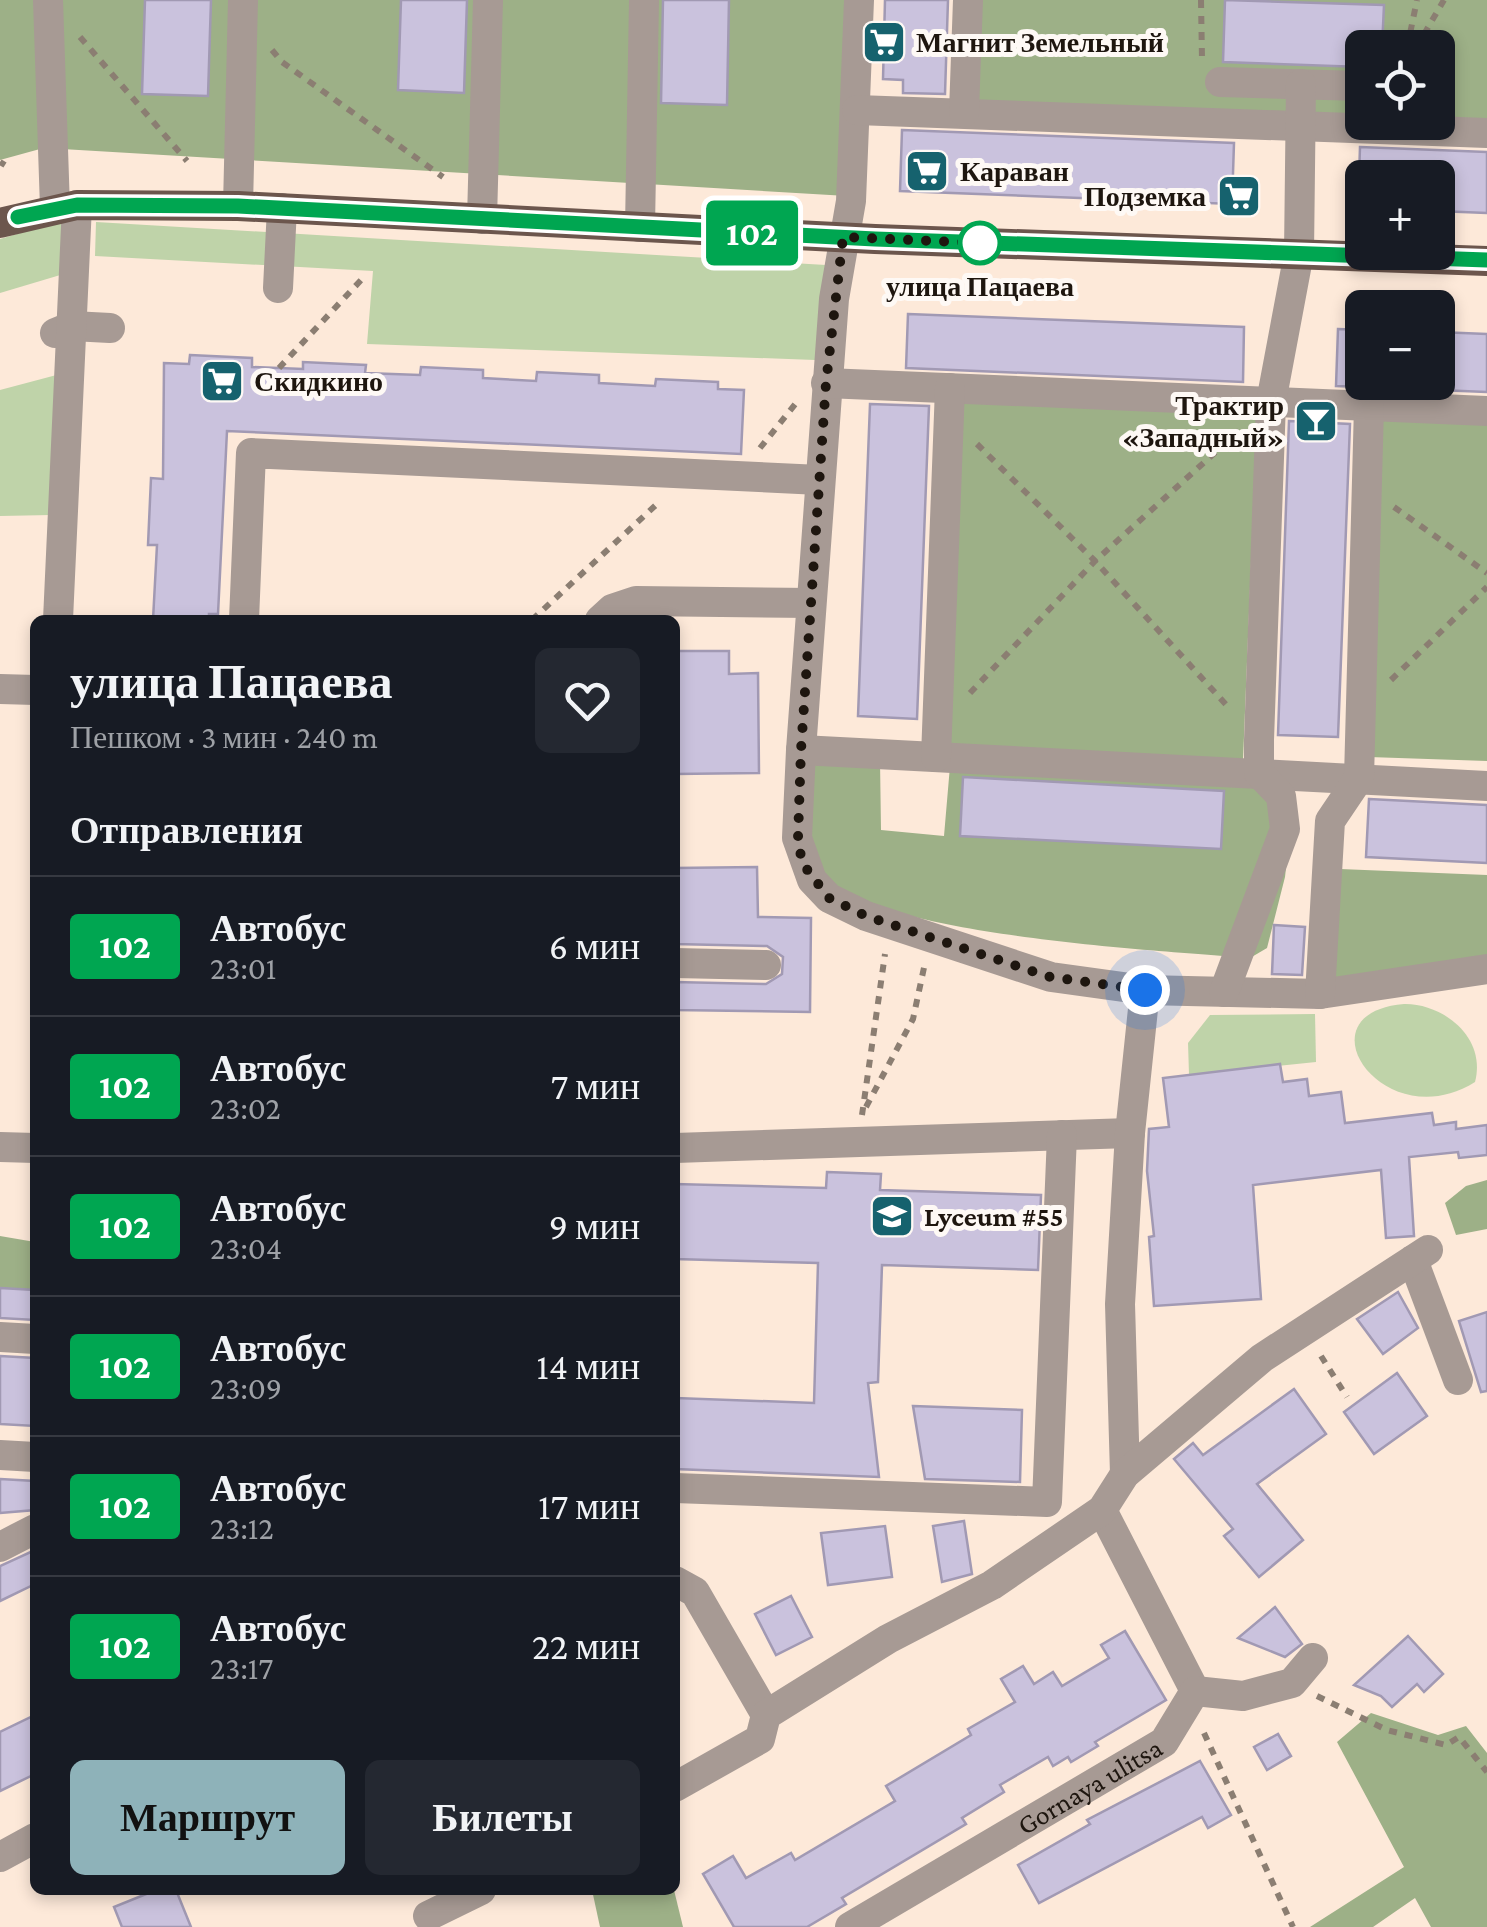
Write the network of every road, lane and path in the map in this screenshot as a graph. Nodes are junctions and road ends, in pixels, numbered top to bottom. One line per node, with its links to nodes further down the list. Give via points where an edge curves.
1 (48, 0): 22 (street)
2 (488, 0): 25 (street)
3 (644, 0): 27 (street)
4 (859, 0): 16 (street)
5 (968, 0): 17 (street)
6 (1201, 0): 13 (path, via 1203,71)
7 (1417, 0): 11 (path)
8 (1444, 0): 12 (path)
9 (242, 6): 21 (path, via 282,62); 23 (street)
10 (74, 29): 20 (path)
11 (1410, 30)
12 (1426, 30)
13 (1220, 82): 14 (street)
14 (1301, 84): 15 (street); 18 (street)
15 (1345, 85)
16 (857, 110): 17 (street); 28 (street, via 852,201)
17 (964, 112): 18 (street)
18 (1301, 126): 19 (street); 29 (street)
19 (1487, 134)
20 (187, 161)
21 (443, 176)
22 (66, 206): 23 (main road); 26 (main road); 34 (street)
23 (238, 206): 24 (main road)
24 (282, 208): 25 (main road); 32 (street)
25 (482, 219): 27 (main road)
26 (9, 220)
27 (640, 226): 28 (main road)
28 (843, 237): 29 (main road); 36 (street)
29 (1299, 254): 30 (main road); 38 (street)
30 (1487, 260)
31 (362, 279): 35 (path)
32 (278, 288)
33 (110, 328): 34 (street)
34 (62, 330): 49 (street)
35 (278, 368)
36 (827, 374): 37 (street); 42 (path); 43 (street)
37 (950, 402): 38 (street); 45 (path); 57 (street)
38 (1271, 402): 39 (street); 45 (path); 56 (street)
39 (1369, 406): 40 (street); 55 (street)
40 (1487, 412)
41 (692, 474): 42 (street); 50 (street, via 251,453); 51 (path)
42 (736, 476): 43 (street)
43 (820, 480): 48 (street)
44 (1390, 504): 46 (path)
45 (1095, 562): 56 (path); 57 (path)
46 (1487, 573)
47 (1487, 587): 55 (path)
48 (811, 603): 52 (street, via 636,601); 58 (street)
49 (58, 615)
50 (244, 615)
51 (537, 615)
52 (605, 615)
53 (0, 689): 54 (street)
54 (30, 690)
55 (1360, 711): 60 (street)
56 (1259, 740): 59 (street)
57 (937, 742): 58 (street); 59 (street)
58 (801, 750): 62 (street, via 802,863 829,898)
59 (1259, 773): 60 (street); 68 (street, via 1281,796 1285,829)
60 (1359, 778): 61 (street); 69 (street, via 1330,821)
61 (1487, 786)
62 (889, 923): 63 (street); 70 (path)
63 (931, 937): 67 (street, via 1050,977); 70 (path, via 913,1019)
64 (680, 964): 65 (street)
65 (766, 965)
66 (1487, 968): 69 (street)
67 (1145, 990): 68 (street); 71 (street)
68 (1224, 992): 69 (street)
69 (1320, 994)
70 (860, 1127): 72 (street); 74 (street)
71 (1130, 1133): 72 (street); 83 (street, via 1120,1304)
72 (1062, 1135): 84 (street, via 1047,1502)
73 (0, 1147): 75 (street)
74 (680, 1147)
75 (30, 1148)
76 (1304, 1330): 79 (street, via 1420,1255); 80 (path); 83 (street)
77 (0, 1337): 78 (street)
78 (30, 1339)
79 (1458, 1380)
80 (1347, 1397)
81 (0, 1454): 82 (street)
82 (30, 1457)
83 (1125, 1474): 85 (street)
84 (680, 1488)
85 (1102, 1510): 91 (street); 92 (street, via 992,1585 888,1638)
86 (30, 1531): 87 (street)
87 (0, 1546)
88 (680, 1584): 92 (street, via 696,1592)
89 (1313, 1658): 90 (street)
90 (1292, 1683): 91 (street, via 1243,1696); 93 (path, via 1386,1730 1446,1745 1459,1738)
91 (1194, 1691): 99 (street, Gornaya ulitsa, via 1164,1742); 100 (path, via 1204,1734)
92 (766, 1715): 94 (street, via 760,1739)
93 (1487, 1772)
94 (680, 1785)
95 (30, 1841): 96 (street)
96 (0, 1857)
97 (470, 1895): 98 (street)
98 (428, 1916)
99 (850, 1927)
100 (1292, 1927)

